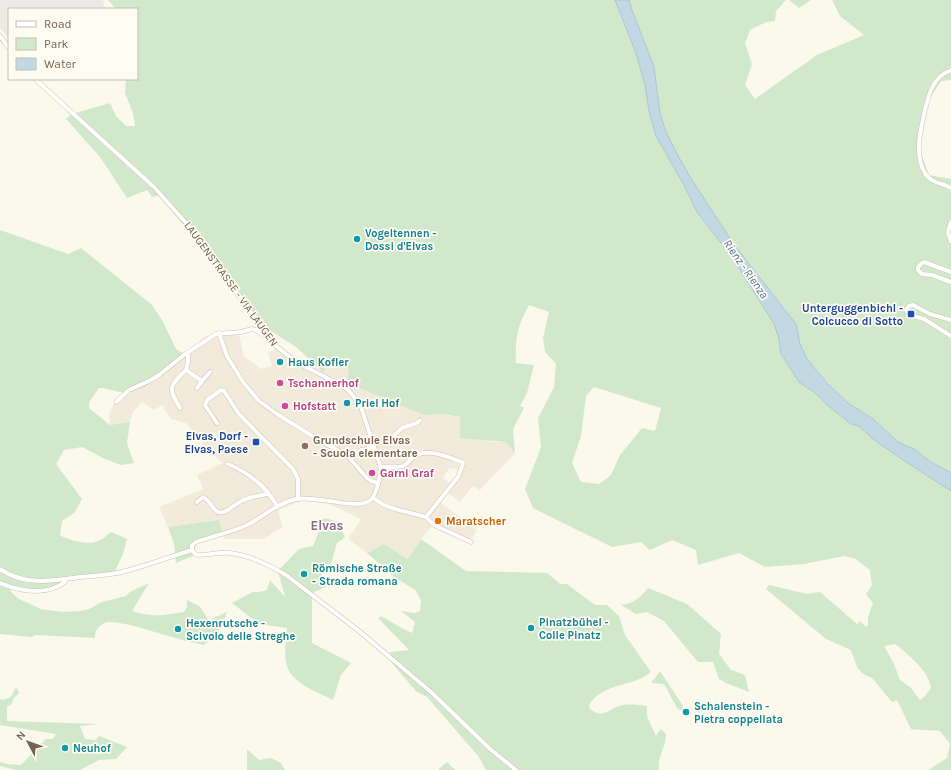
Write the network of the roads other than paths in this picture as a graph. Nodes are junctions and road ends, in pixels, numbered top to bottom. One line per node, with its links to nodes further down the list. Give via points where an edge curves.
1 (0, 36): 2 (street)
2 (8, 47)
3 (951, 70): 5 (street, via 940,77 930,90 918,147 927,177)
4 (36, 80): 11 (street, LAUGENSTRASSE - VIA LAUGEN, via 154,188 186,222)
5 (951, 188)
6 (951, 222): 7 (street, via 948,232)
7 (951, 241)
8 (951, 272): 9 (street, via 924,262 918,267 922,274)
9 (951, 282)
10 (951, 320): 15 (street, via 930,314 913,305 908,306 906,310 909,316 924,319)
11 (257, 322): 12 (street); 14 (street, LAUGENSTRASSE - VIA LAUGEN)
12 (252, 329): 13 (street); 14 (street)
13 (219, 333): 16 (street); 26 (street, via 226,356 259,401)
14 (265, 334): 25 (street, LAUGENSTRASSE - VIA LAUGEN, via 287,356 343,386 351,393 360,407)
15 (951, 336)
16 (188, 353): 17 (street); 21 (street, via 155,378 129,390)
17 (186, 370): 19 (street); 22 (street, via 173,382 171,389)
18 (210, 372): 19 (street)
19 (202, 381): 20 (street)
20 (197, 388)
21 (116, 402)
22 (180, 408)
23 (420, 420): 25 (street, via 402,428 389,440)
24 (217, 423): 32 (street, via 206,405 220,390 224,391 239,414 293,469 298,480)
25 (374, 446): 26 (street); 28 (street, LAUGENSTRASSE - VIA LAUGEN)
26 (350, 457): 29 (street, via 367,478)
27 (228, 464): 30 (street, via 252,477)
28 (381, 467): 29 (street); 35 (street, via 402,467 415,456 428,453 462,462 458,477)
29 (378, 482): 31 (street)
30 (268, 494): 33 (street, via 242,500 223,513 203,497); 34 (street)
31 (373, 498): 32 (street, via 359,504); 35 (street, via 395,509)
32 (298, 499): 34 (street)
33 (197, 502)
34 (277, 506): 37 (street, via 257,520 196,542)
35 (426, 516): 36 (street, via 434,525)
36 (471, 542)
37 (192, 550): 39 (street, via 121,572); 41 (street, via 198,555 231,553 275,568 286,575 359,630 431,692 490,750)
38 (0, 569): 39 (street, via 27,580)
39 (65, 580): 40 (street, via 57,587 40,590 20,589)
40 (0, 583)
41 (516, 770)

